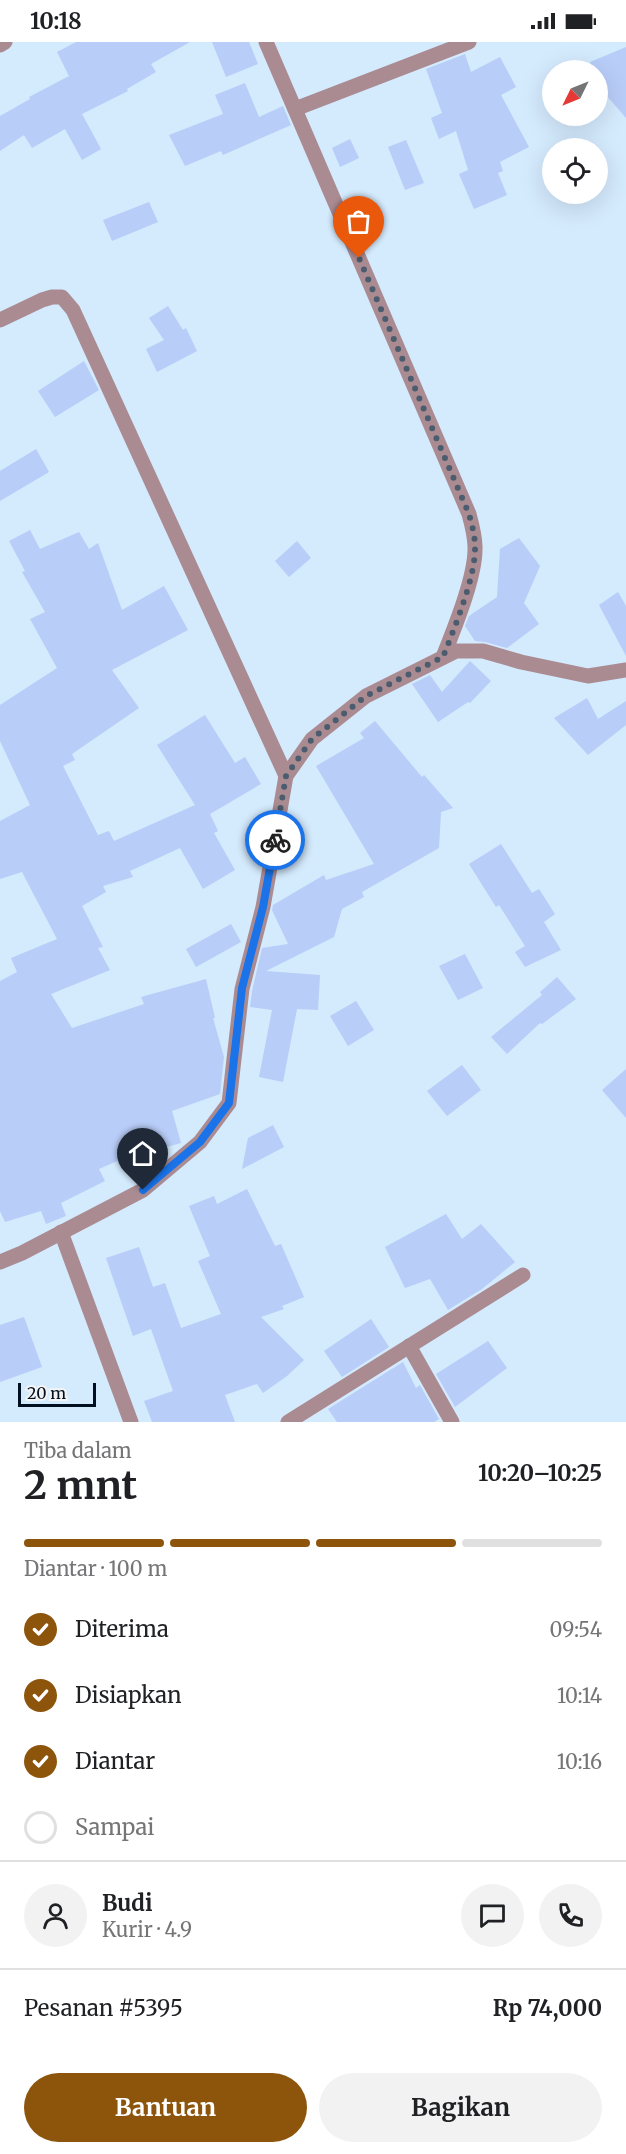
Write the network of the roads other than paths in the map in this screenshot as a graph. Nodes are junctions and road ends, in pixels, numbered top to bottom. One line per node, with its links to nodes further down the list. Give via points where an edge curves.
1 (5, 42): 4 (street)
2 (266, 42): 5 (street)
3 (469, 42): 5 (street)
4 (0, 45)
5 (295, 109): 7 (street, via 474,530 474,565)
6 (0, 320): 9 (street, via 52,297 62,297 69,303)
7 (443, 657): 8 (street, via 456,651 483,651 588,676); 9 (street, via 366,696 312,739)
8 (626, 670)
9 (286, 776): 10 (street, via 263,907 242,988 229,1103 200,1142 143,1190)
10 (61, 1232): 11 (street); 14 (street)
11 (0, 1262)
12 (523, 1275): 13 (street)
13 (409, 1346): 15 (street); 16 (street)
14 (131, 1422)
15 (288, 1422)
16 (452, 1422)

